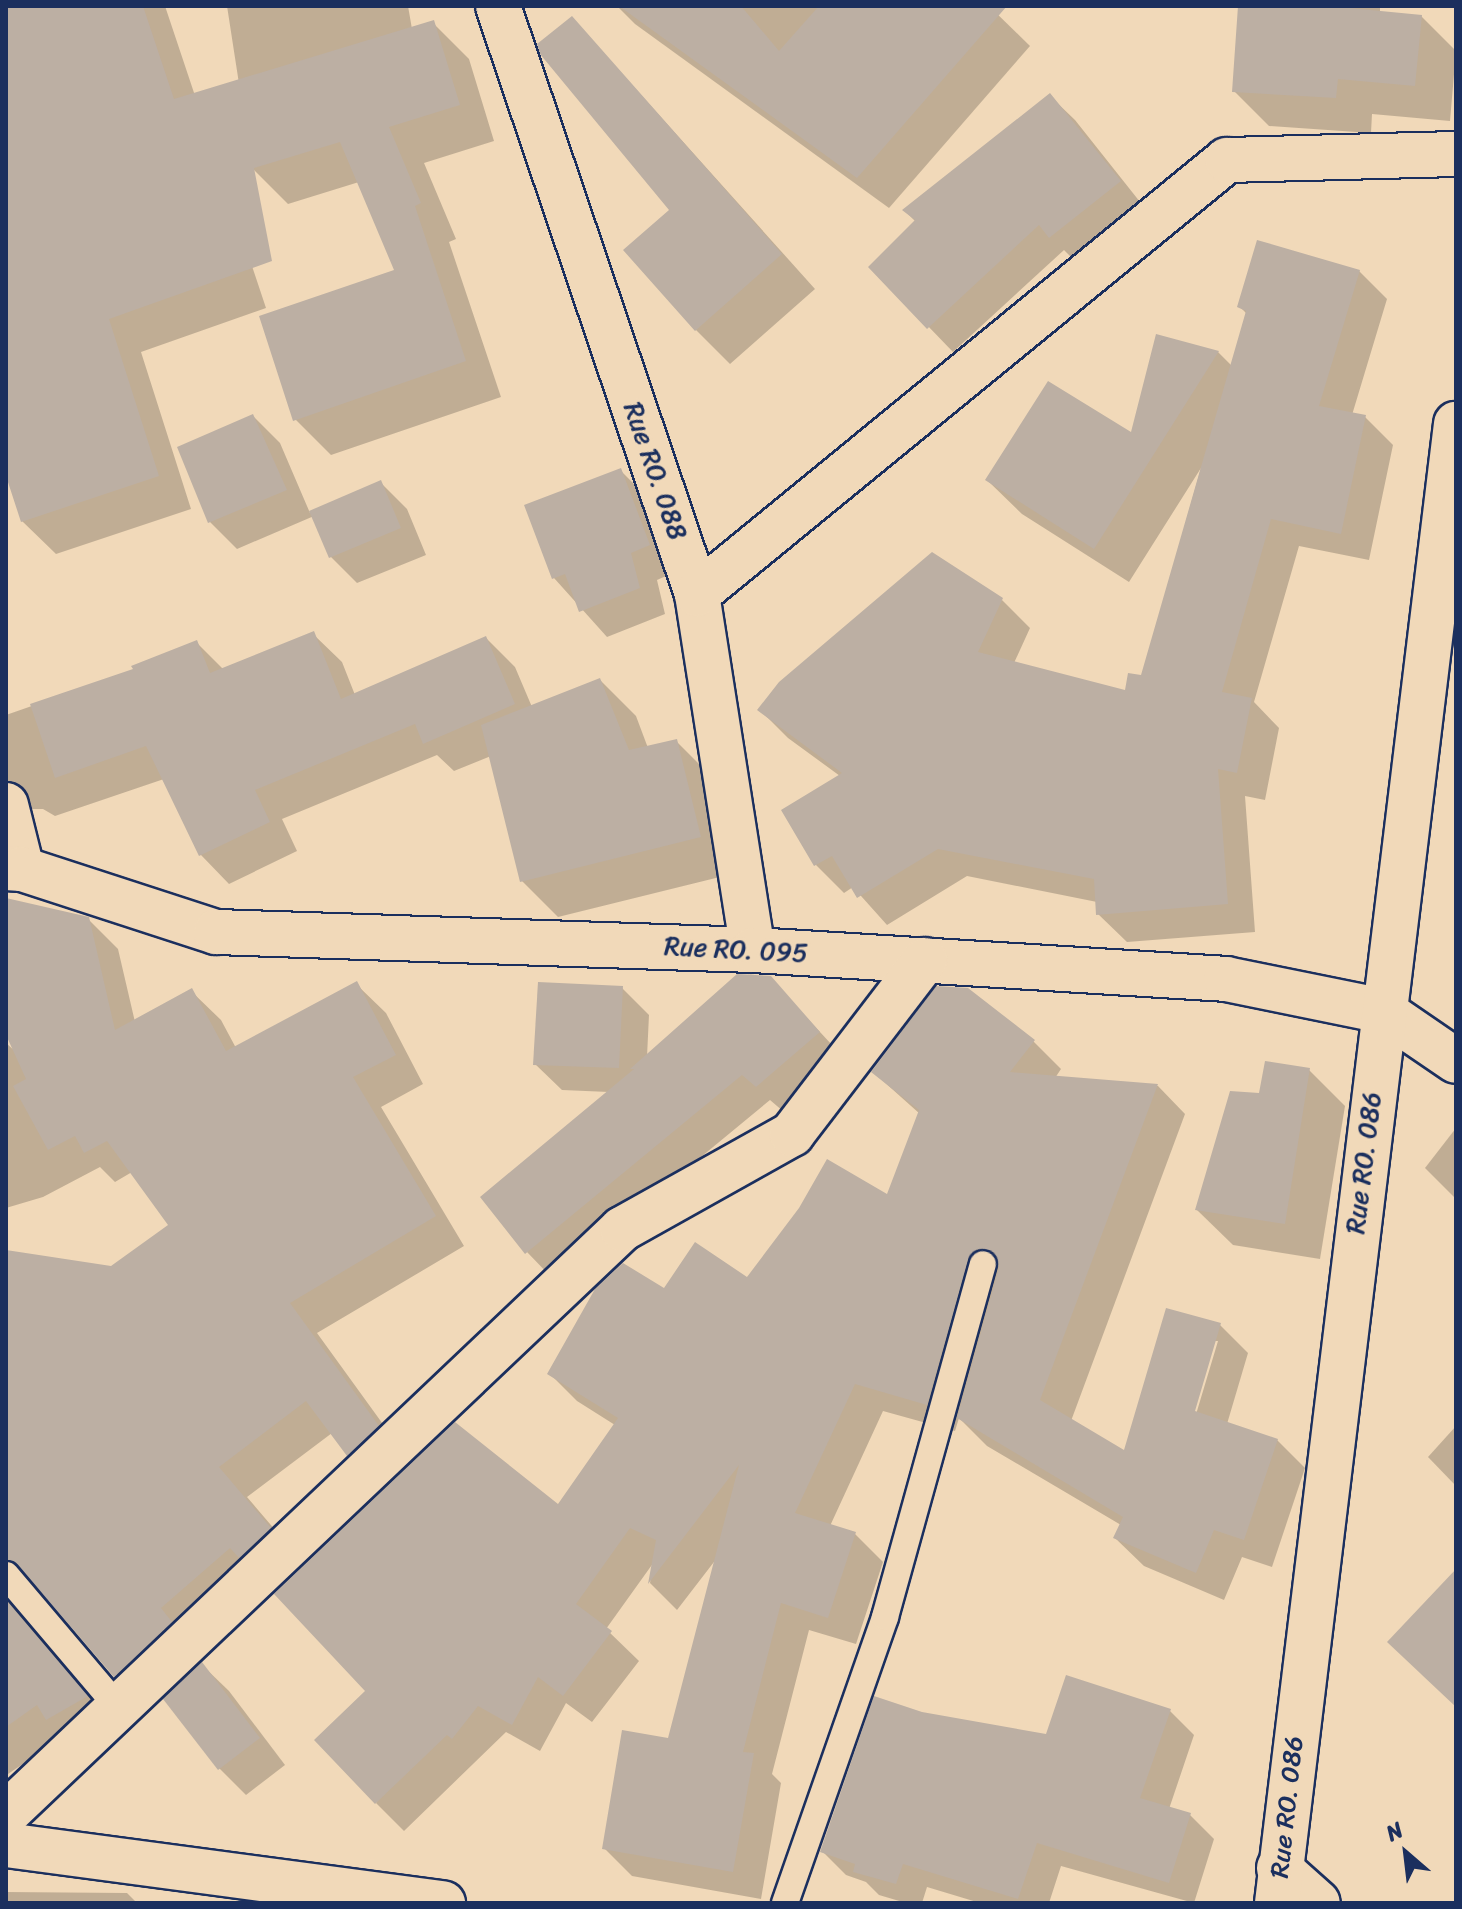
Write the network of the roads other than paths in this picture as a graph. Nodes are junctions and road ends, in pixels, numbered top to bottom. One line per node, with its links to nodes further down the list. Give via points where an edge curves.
1 (498, 6): 4 (street, Rue RO. 088)
2 (1456, 154): 4 (street, via 1227,160)
3 (1456, 424): 5 (street, Rue RO. 086)
4 (697, 594): 8 (street, Rue RO. 088)
5 (1445, 618): 10 (street, Rue RO. 086)
6 (6, 805): 7 (street)
7 (14, 869): 8 (street, Rue RO. 095, via 216,932)
8 (753, 950): 9 (street, Rue RO. 095)
9 (925, 960): 10 (street, Rue RO. 095, via 1226,979); 14 (street, via 792,1134 622,1229)
10 (1383, 1011): 11 (street, Rue RO. 095); 17 (street, Rue RO. 086)
11 (1456, 1061)
12 (983, 1264): 19 (lane, via 885,1617)
13 (6, 1575): 14 (lane)
14 (118, 1707): 15 (street)
15 (6, 1814)
16 (6, 1845): 18 (street)
17 (1278, 1886): 20 (street)
18 (443, 1903)
19 (785, 1903)
20 (1318, 1903)

